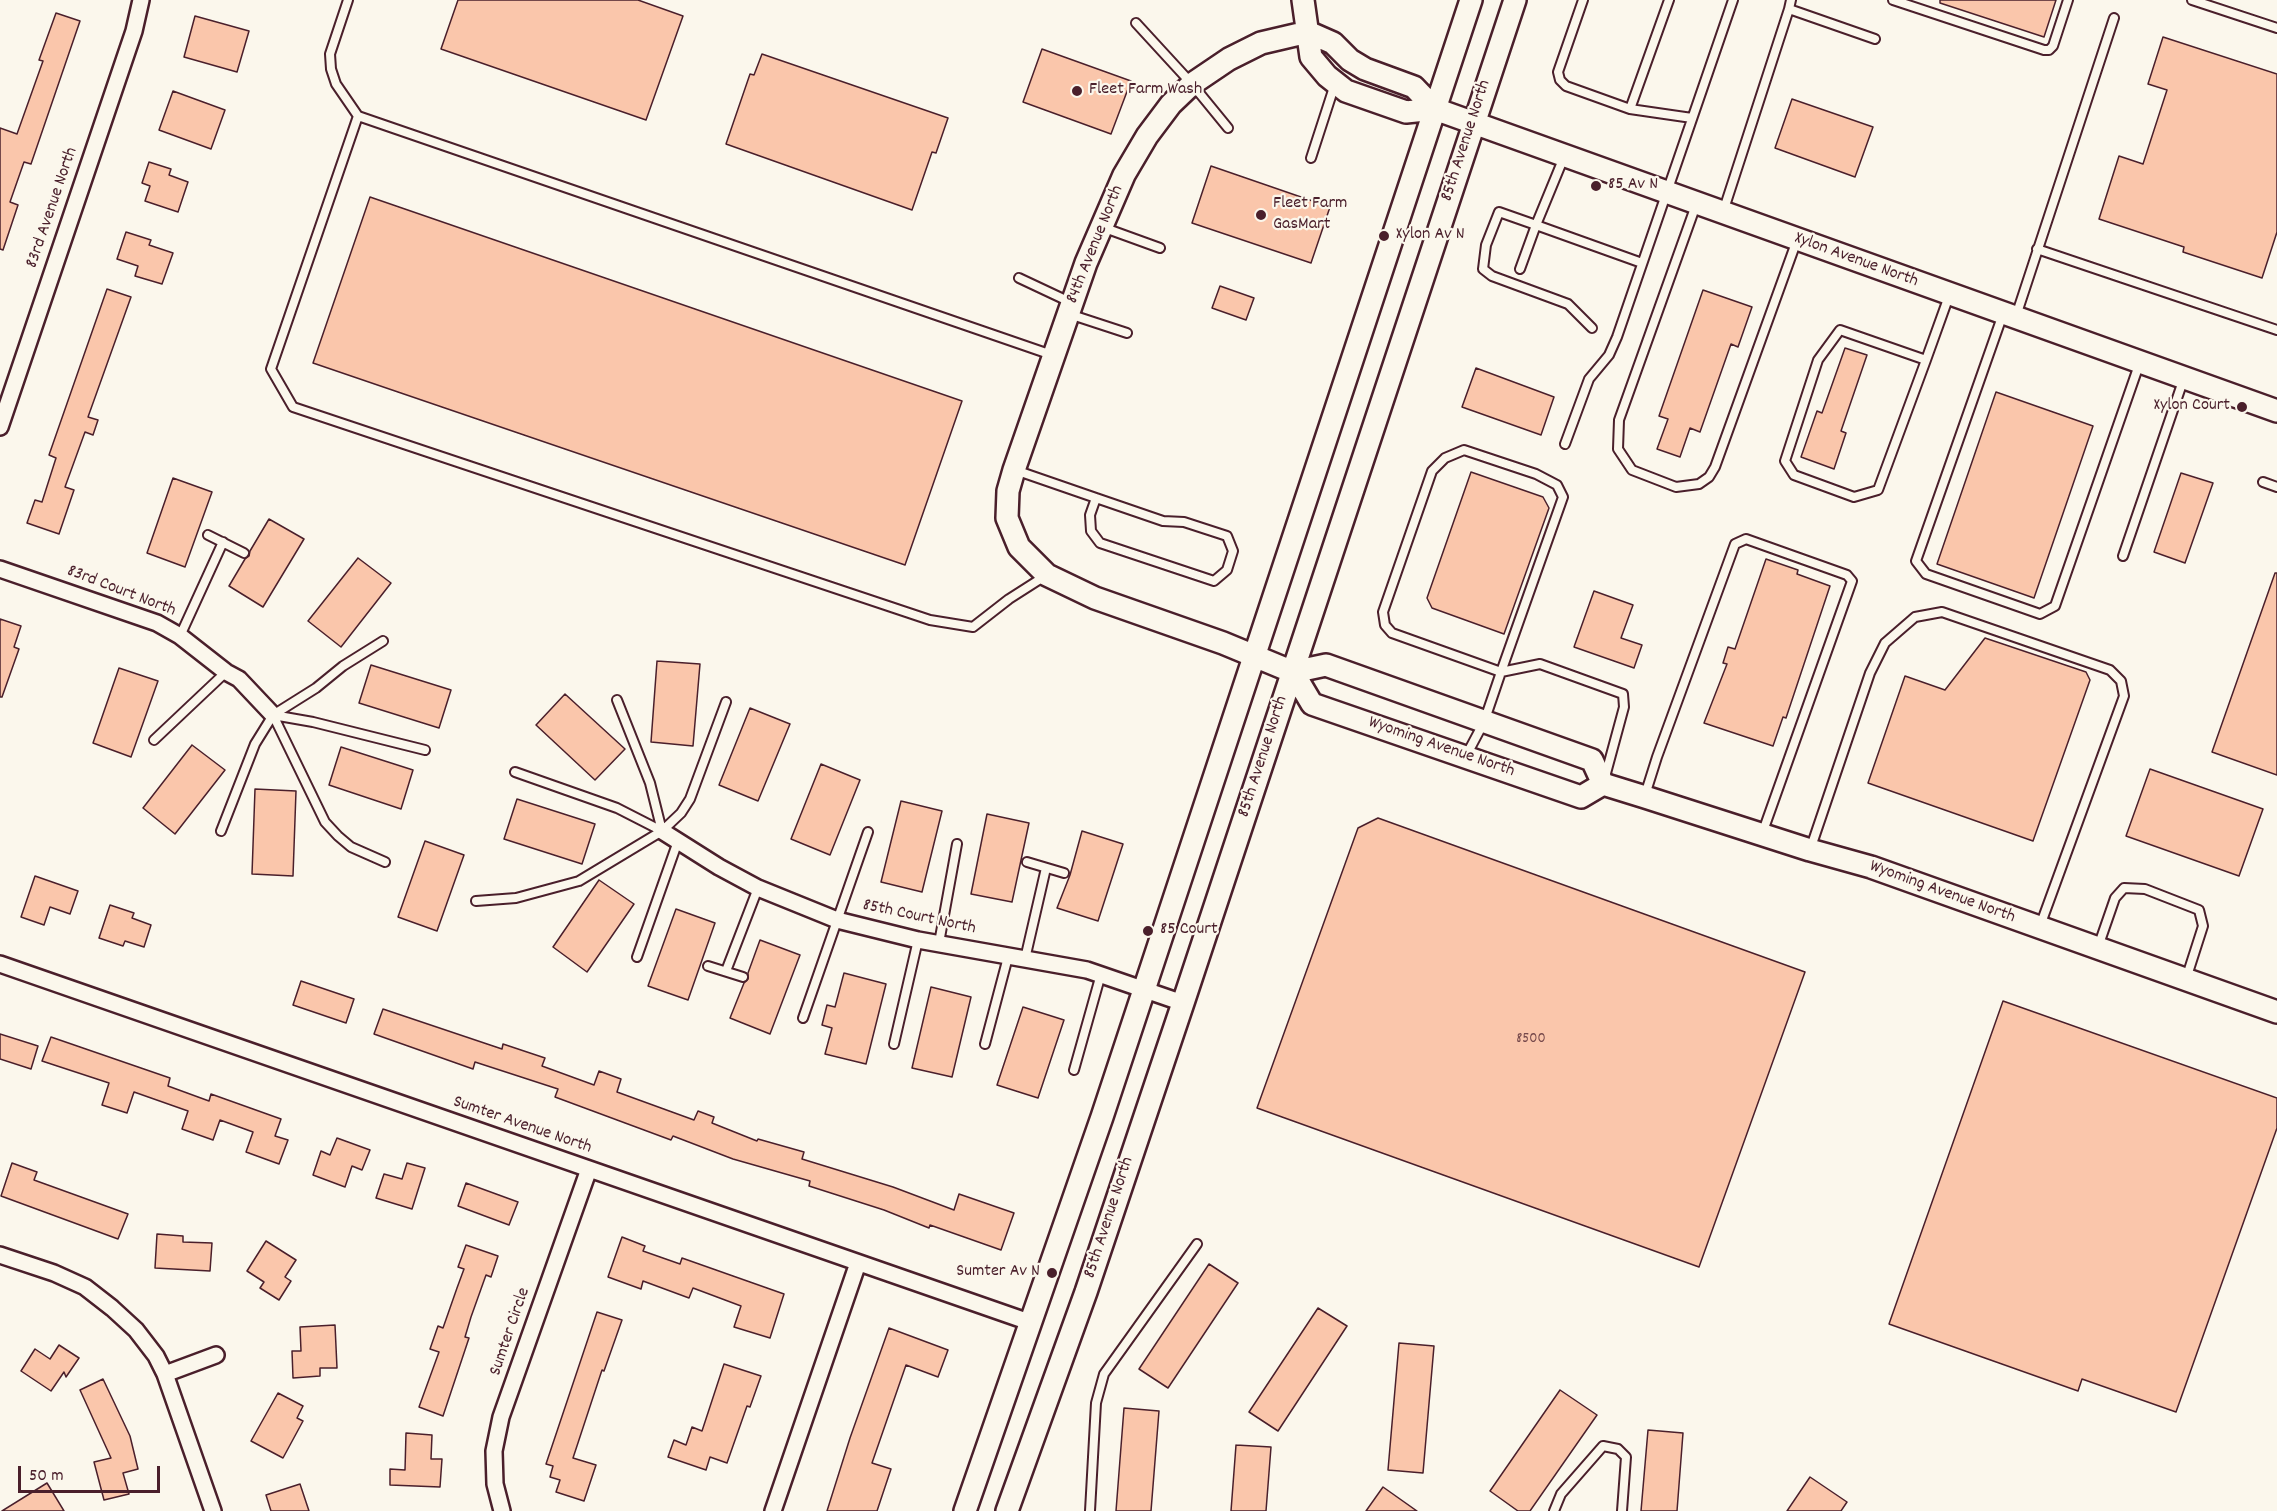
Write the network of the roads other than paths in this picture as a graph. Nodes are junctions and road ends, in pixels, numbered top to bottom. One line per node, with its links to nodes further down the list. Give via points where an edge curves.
1 (141, 0): 51 (street, 83rd Avenue North, via 134,31)
2 (348, 0): 23 (lane, via 330,54 331,69 336,84)
3 (1303, 0): 17 (street)
4 (1471, 0): 21 (street)
5 (1515, 0): 25 (street, 85th Avenue North)
6 (1582, 0): 22 (lane, via 1558,72 1560,80 1566,87)
7 (1669, 0): 22 (lane)
8 (1733, 0): 24 (lane)
9 (1791, 0): 13 (lane)
10 (1893, 0): 11 (lane, via 2049,50)
11 (2068, 0)
12 (2192, 0): 16 (lane)
13 (1789, 9): 18 (lane); 31 (lane)
14 (2114, 18): 36 (lane)
15 (1136, 23): 20 (lane)
16 (2277, 28)
17 (1308, 32): 19 (street, via 1311,57); 20 (street, 84th Avenue North, via 1261,43 1229,58); 21 (street, via 1333,43 1365,69 1414,87)
18 (1875, 39)
19 (1336, 83): 21 (street, via 1346,91 1406,112); 28 (lane)
20 (1192, 84): 26 (lane); 33 (street, 84th Avenue North, via 1147,136)
21 (1435, 109): 25 (street, Xylon Avenue North); 65 (street)
22 (1630, 109): 24 (lane)
23 (358, 116): 46 (lane); 62 (lane, via 271,369 293,407 930,620 973,627)
24 (1692, 118): 29 (lane)
25 (1474, 124): 27 (street, Xylon Avenue North); 67 (street, 85th Avenue North)
26 (1228, 128)
27 (1564, 156): 29 (street, Xylon Avenue North); 32 (lane)
28 (1311, 158)
29 (1667, 193): 30 (street, Xylon Avenue North); 37 (lane)
30 (1696, 204): 31 (street, Xylon Avenue North); 34 (lane, via 1619,420 1618,449 1632,470 1676,487 1699,484 1715,467)
31 (1722, 213): 34 (street, Xylon Avenue North)
32 (1536, 225): 37 (lane); 38 (lane); 43 (lane, via 1499,212 1486,245 1483,269 1492,276 1568,304)
33 (1101, 226): 35 (lane); 41 (street, 84th Avenue North)
34 (1797, 240): 40 (street, Xylon Avenue North)
35 (1160, 248)
36 (2037, 249): 42 (lane); 44 (lane)
37 (1642, 264): 52 (lane, via 1610,356 1589,380)
38 (1520, 269)
39 (1019, 278): 41 (lane)
40 (1949, 294): 42 (street, Xylon Avenue North); 47 (lane)
41 (1070, 308): 45 (lane); 46 (street, 84th Avenue North)
42 (2009, 315): 48 (street, Xylon Avenue North); 48 (lane, via 1916,561 1926,574 2029,611 2040,614 2055,606)
43 (1592, 328)
44 (2277, 330)
45 (1128, 333)
46 (1053, 356): 53 (street, 84th Avenue North)
47 (1926, 360): 47 (lane, via 1878,490 1854,497 1794,475 1785,461 1818,360 1840,330)
48 (2140, 361): 49 (street, Xylon Avenue North)
49 (2185, 377): 50 (street, Xylon Avenue North); 60 (lane)
50 (2277, 411)
51 (0, 427)
52 (1565, 444)
53 (1014, 470): 56 (lane); 62 (street, 84th Avenue North, via 1007,518 1019,547)
54 (2263, 482): 55 (lane)
55 (2277, 487)
56 (1096, 498): 56 (lane, via 1090,531 1100,543 1214,581 1227,570 1233,551 1227,536 1184,522 1163,521)
57 (208, 535): 58 (lane)
58 (223, 542): 59 (lane); 63 (lane)
59 (244, 553)
60 (2123, 556)
61 (0, 569): 63 (street, 83rd Court North, via 136,615)
62 (1047, 575): 65 (street, via 1095,598)
63 (180, 636): 66 (street, 83rd Court North)
64 (383, 641): 71 (lane)
65 (1255, 656): 67 (street); 106 (street)
66 (226, 672): 71 (street, 83rd Court North, via 239,679); 73 (lane)
67 (1293, 672): 72 (street, via 1326,665); 75 (street, Wyoming Avenue North, via 1312,704); 107 (street, 85th Avenue North)
68 (1501, 672): 68 (lane, via 1563,496 1557,485 1536,474 1464,450 1445,458 1432,471 1383,612 1385,625 1392,633); 72 (lane); 77 (lane, via 1540,664 1623,694 1624,707)
69 (616, 700): 80 (lane, via 650,783)
70 (726, 702): 80 (lane, via 690,799)
71 (273, 715): 74 (lane); 79 (lane, via 255,744); 86 (lane, via 326,822 351,847)
72 (1484, 722): 75 (lane); 77 (street, via 1592,760)
73 (154, 740)
74 (425, 750)
75 (1466, 756): 77 (street, Wyoming Avenue North, via 1581,797)
76 (515, 772): 80 (lane, via 617,808)
77 (1603, 784): 78 (street, Wyoming Avenue North)
78 (1645, 797): 82 (street, Wyoming Avenue North); 82 (lane, via 1735,544 1746,539 1847,574 1852,581)
79 (221, 831)
80 (662, 831): 83 (street, 85th Court North); 91 (lane, via 579,881 516,898)
81 (868, 832): 92 (lane)
82 (1762, 835): 85 (street, Wyoming Avenue North)
83 (678, 841): 90 (street, 85th Court North); 97 (lane)
84 (957, 844): 95 (lane)
85 (1810, 850): 93 (street, Wyoming Avenue North, via 1871,867); 93 (lane, via 1870,673 1885,643 1915,617 1942,612 2110,670 2121,681 2124,696)
86 (385, 862)
87 (1027, 862): 88 (lane)
88 (1046, 868): 89 (lane); 99 (lane)
89 (1064, 873)
90 (758, 888): 92 (street, 85th Court North); 102 (lane)
91 (476, 901)
92 (837, 920): 94 (street, 85th Court North); 109 (lane)
93 (2040, 928): 96 (street, Wyoming Avenue North)
94 (918, 939): 95 (street, 85th Court North); 110 (lane)
95 (939, 943): 98 (street, 85th Court North)
96 (2097, 949): 105 (street, Wyoming Avenue North); 105 (lane, via 2115,898 2124,888 2145,889 2199,910 2203,926)
97 (637, 957)
98 (1008, 957): 99 (street, 85th Court North); 111 (lane)
99 (1025, 959): 103 (street, 85th Court North)
100 (0, 964): 113 (street, Sumter Avenue North)
101 (708, 966): 102 (lane)
102 (726, 971): 104 (lane)
103 (1101, 974): 106 (street, 85th Court North); 112 (lane)
104 (743, 977)
105 (2186, 980): 108 (street, Wyoming Avenue North)
106 (1144, 990): 107 (street, 85th Court North); 117 (street)
107 (1183, 1003): 124 (street, 85th Avenue North)
108 (2277, 1012)
109 (803, 1018)
110 (894, 1044)
111 (985, 1044)
112 (1074, 1070)
113 (589, 1170): 116 (street, Sumter Avenue North); 121 (street, Sumter Circle, via 501,1417 494,1451)
114 (1197, 1244): 125 (lane, via 1104,1374 1096,1403)
115 (0, 1255): 119 (street, via 85,1287 136,1330)
116 (858, 1263): 117 (street, Sumter Avenue North); 122 (street)
117 (1032, 1323): 123 (street)
118 (216, 1355): 119 (street)
119 (165, 1374): 120 (street)
120 (213, 1511)
121 (501, 1511)
122 (772, 1511)
123 (965, 1511)
124 (1007, 1511)
125 (1090, 1511)
126 (1554, 1511): 127 (lane, via 1561,1494 1603,1446 1618,1449 1626,1457)
127 (1622, 1511)

